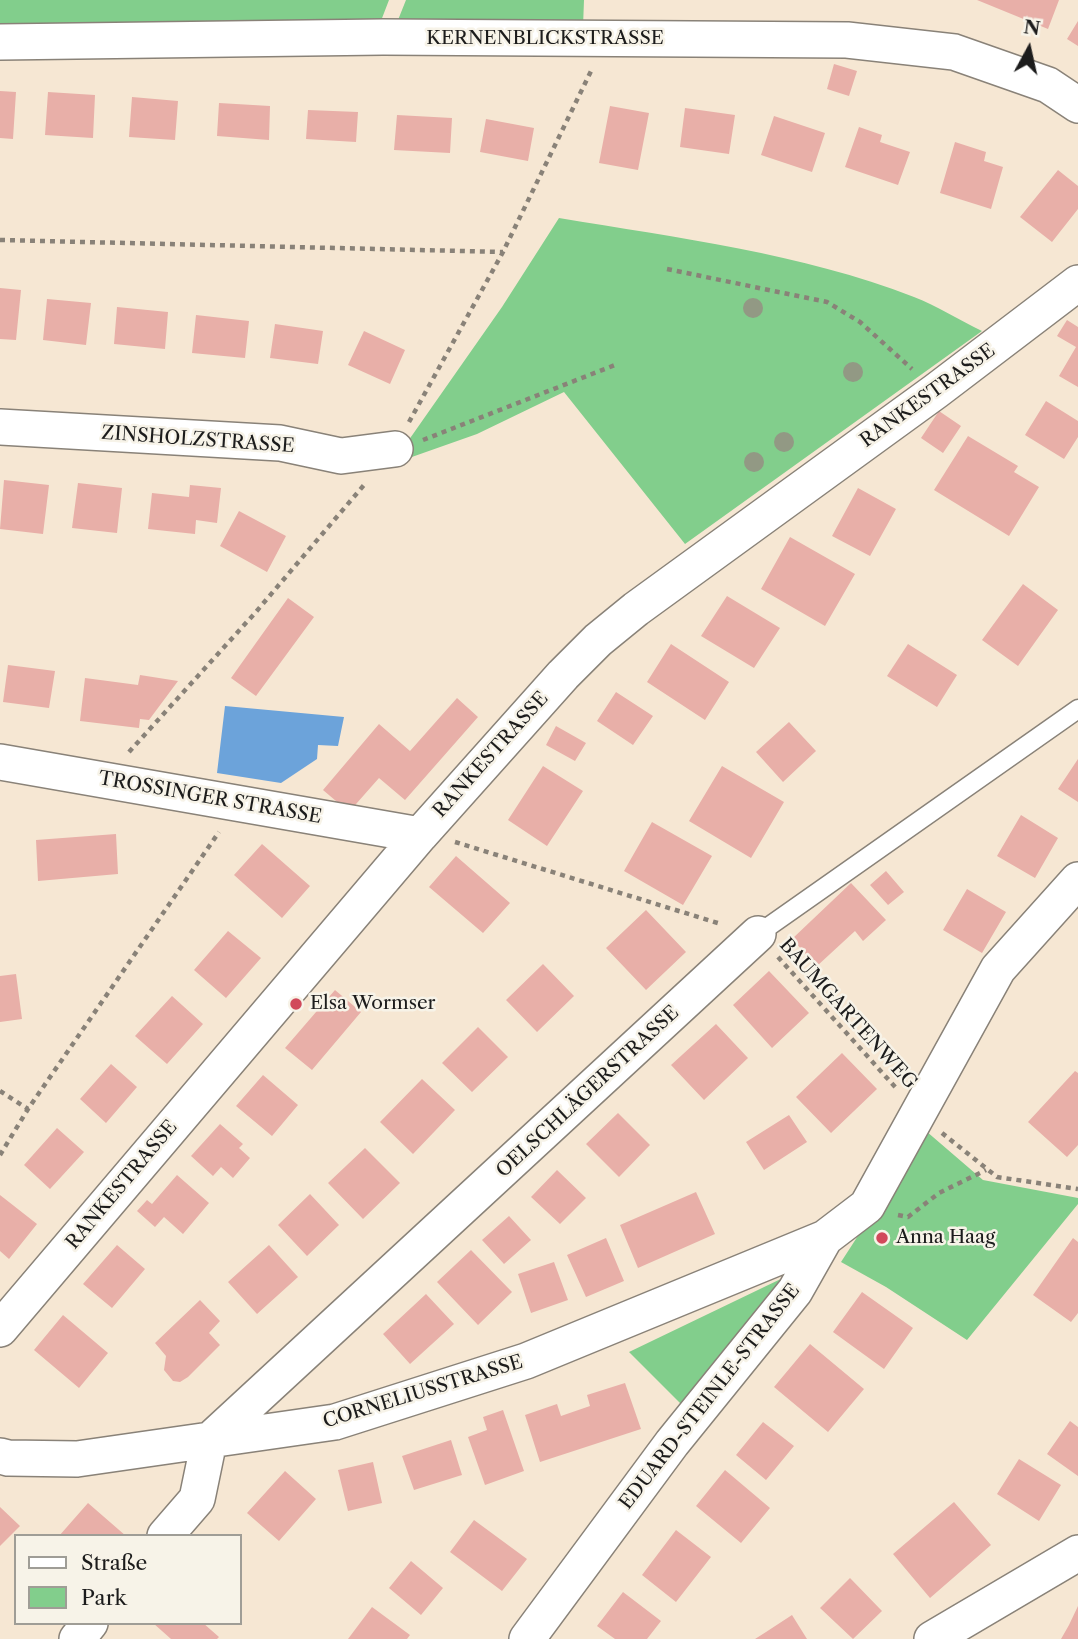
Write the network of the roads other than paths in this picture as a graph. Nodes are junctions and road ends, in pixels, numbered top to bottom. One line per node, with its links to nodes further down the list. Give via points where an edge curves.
1 (0, 42): 2 (street, KERNENBLICKSTRASSE, via 383,37 846,40 954,51 1048,85)
2 (1078, 105)
3 (1078, 283): 8 (street, RANKESTRASSE, via 636,608 563,675)
4 (0, 427): 5 (street, ZINSHOLZSTRASSE, via 280,443 341,456)
5 (394, 449)
6 (1078, 709): 10 (lane, OELSCHLÄGERSTRASSE)
7 (0, 762): 8 (street, TROSSINGER STRASSE)
8 (420, 835): 12 (street, RANKESTRASSE)
9 (1078, 880): 11 (street, EDUARD-STEINLE-STRASSE, via 998,969 867,1206)
10 (758, 934): 13 (street, OELSCHLÄGERSTRASSE)
11 (825, 1238): 13 (street, CORNELIUSSTRASSE, via 526,1361 335,1422); 19 (street, EDUARD-STEINLE-STRASSE, via 795,1291 672,1443)
12 (0, 1329)
13 (209, 1441): 14 (street, CORNELIUSSTRASSE, via 77,1459); 15 (street, via 197,1499)
14 (0, 1456)
15 (167, 1534)
16 (1078, 1552): 20 (street)
17 (88, 1625): 18 (street)
18 (77, 1639)
19 (527, 1639)
20 (932, 1639)

